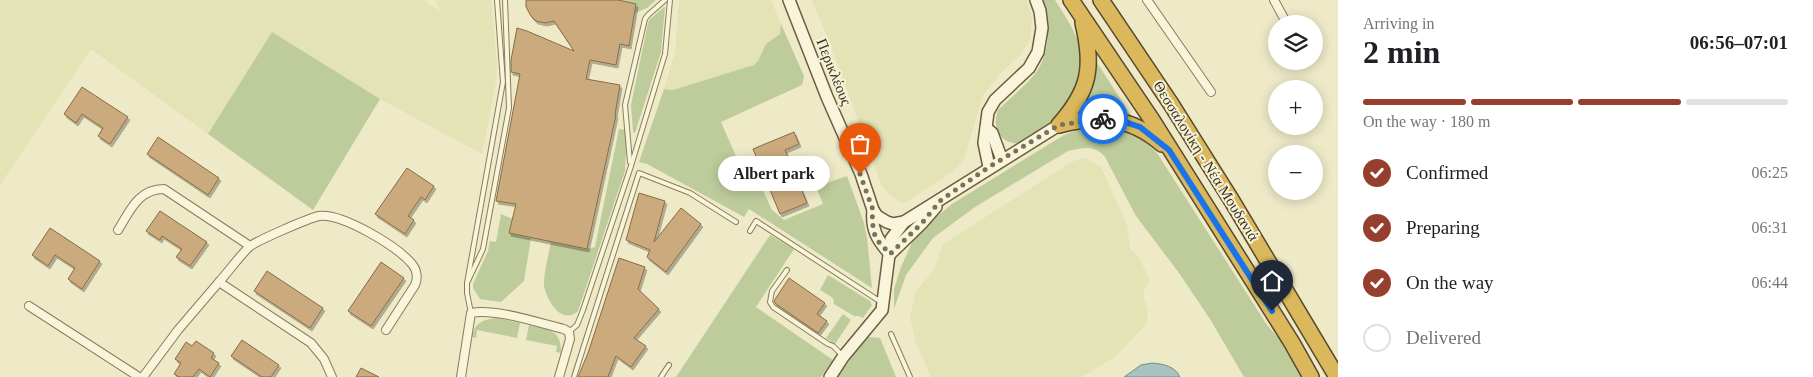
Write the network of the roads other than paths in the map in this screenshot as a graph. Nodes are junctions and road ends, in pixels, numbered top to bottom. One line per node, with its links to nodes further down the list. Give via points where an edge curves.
1 (497, 0): 31 (lane, via 503,82)
2 (505, 0): 31 (lane, via 509,108 483,249)
3 (665, 0): 19 (lane, via 646,19 625,105)
4 (670, 0): 19 (lane, via 665,54)
5 (789, 0): 22 (street, Περικλέους)
6 (1036, 0): 14 (street, via 1042,28 1038,52 1025,73 995,100 986,119)
7 (1101, 0): 49 (highway, Θεσσαλονίκη - Νέα Μουδανιά, via 1232,200)
8 (1147, 0): 12 (street)
9 (1274, 0): 11 (street)
10 (1076, 6): 13 (highway, via 1087,42 1086,84 1075,107); 17 (highway, Θεσσαλονίκη - Νέα Μουδανιά)
11 (1282, 15)
12 (1211, 92)
13 (1059, 125): 16 (street); 17 (highway, via 1097,118 1125,122 1140,127)
14 (986, 128): 15 (street); 20 (street, via 984,143)
15 (996, 144): 16 (street); 18 (street)
16 (1025, 146): 18 (street)
17 (1169, 150): 48 (highway, Θεσσαλονίκη - Νέα Μουδανιά)
18 (1002, 160): 20 (street)
19 (631, 166): 36 (lane, via 583,310 577,325)
20 (989, 167): 21 (street)
21 (941, 200): 24 (street); 28 (street)
22 (875, 213): 24 (street, via 892,224); 28 (street, Περικλέους)
23 (736, 222): 44 (lane, via 690,193 640,173)
24 (904, 222): 28 (street, via 891,239)
25 (118, 230): 27 (street, via 134,204 146,192 164,189)
26 (750, 232): 32 (lane, via 756,221)
27 (250, 246): 30 (street); 35 (street, via 319,216 332,216 357,225 398,251 416,272 415,285)
28 (890, 254): 32 (street)
29 (787, 270): 38 (lane, via 772,291 770,302 773,307 833,346)
30 (219, 282): 40 (street); 41 (street, via 311,343 324,359)
31 (467, 283): 34 (lane)
32 (883, 304): 38 (street, via 882,310)
33 (29, 306): 40 (street)
34 (471, 314): 36 (street, via 487,312); 42 (street)
35 (386, 330)
36 (569, 332): 43 (street, via 570,340)
37 (891, 334): 47 (lane)
38 (843, 357): 46 (street)
39 (669, 365): 45 (lane)
40 (141, 377)
41 (332, 377)
42 (461, 377)
43 (559, 377)
44 (574, 377)
45 (661, 377)
46 (830, 377)
47 (910, 377)
48 (1311, 377)
49 (1337, 377)

